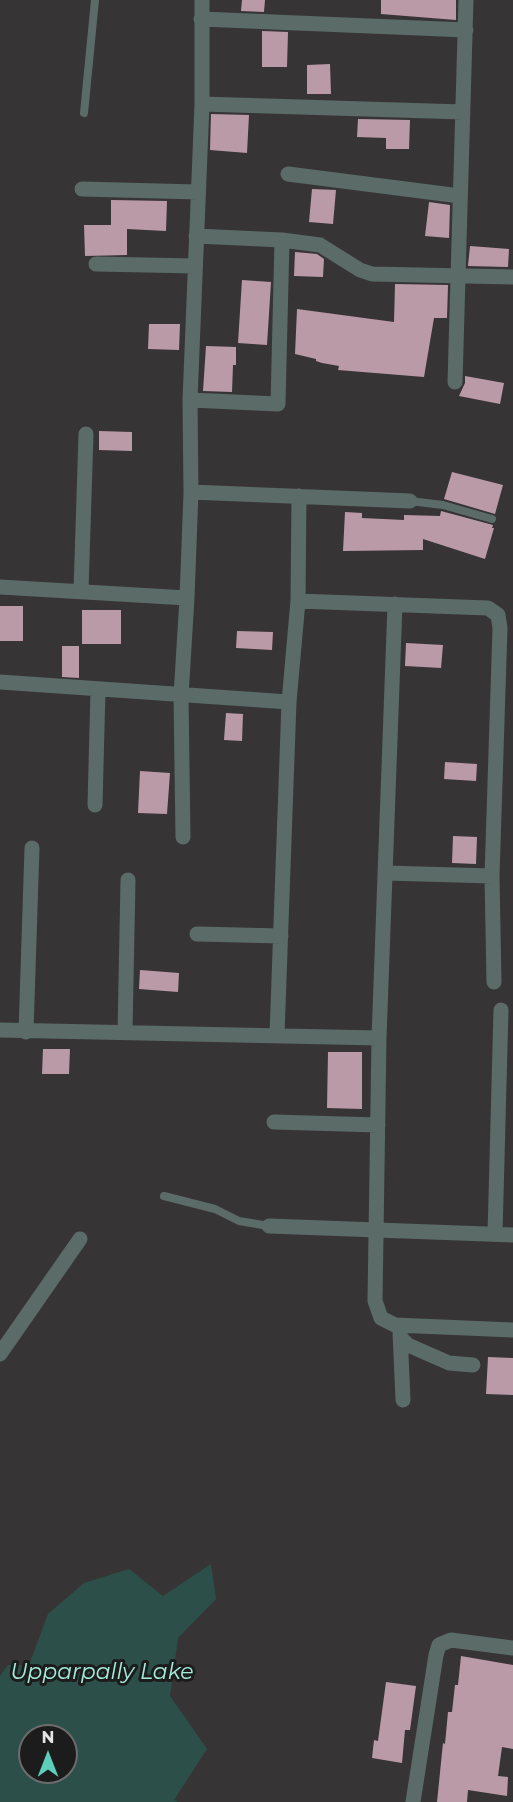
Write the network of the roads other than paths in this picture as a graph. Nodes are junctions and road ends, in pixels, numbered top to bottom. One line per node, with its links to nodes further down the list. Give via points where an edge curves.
1 (95, 0): 8 (lane)
2 (202, 0): 4 (street)
3 (466, 0): 5 (street)
4 (201, 20): 5 (street); 6 (street)
5 (466, 30): 7 (street)
6 (202, 104): 7 (street); 11 (street)
7 (462, 112): 12 (street)
8 (84, 113)
9 (288, 174): 12 (street)
10 (82, 189): 11 (street)
11 (198, 192): 13 (street)
12 (460, 196): 17 (street)
13 (196, 236): 14 (street); 16 (street)
14 (282, 240): 17 (street, via 321,244 372,274); 20 (street, via 278,404)
15 (96, 264): 16 (street)
16 (195, 266): 20 (street)
17 (458, 276): 18 (street); 19 (street)
18 (513, 277)
19 (455, 382)
20 (190, 400): 22 (street)
21 (86, 434): 27 (street)
22 (191, 492): 23 (street); 28 (street)
23 (300, 496): 24 (street); 29 (street)
24 (410, 501): 25 (lane, via 443,505)
25 (492, 519)
26 (0, 587): 27 (street)
27 (81, 591): 28 (street)
28 (187, 598): 33 (street)
29 (298, 601): 30 (street); 34 (street)
30 (395, 604): 38 (street); 39 (street, via 488,608 498,615)
31 (0, 682): 32 (street)
32 (98, 690): 33 (street); 35 (street)
33 (181, 696): 34 (street); 36 (street)
34 (290, 702): 42 (street)
35 (95, 805)
36 (183, 837)
37 (32, 848): 46 (street)
38 (385, 873): 39 (street); 49 (street)
39 (492, 876): 43 (street)
40 (128, 880): 47 (street)
41 (196, 934): 42 (street)
42 (281, 936): 48 (street)
43 (494, 982)
44 (501, 1010): 55 (street)
45 (0, 1030): 46 (street)
46 (26, 1032): 47 (street)
47 (125, 1032): 48 (street)
48 (277, 1035): 49 (street)
49 (379, 1038): 51 (street)
50 (274, 1122): 51 (street)
51 (378, 1125): 54 (street)
52 (164, 1196): 53 (lane, via 215,1209 239,1221)
53 (269, 1226): 54 (street)
54 (376, 1231): 55 (street); 59 (street, via 375,1301 381,1318)
55 (495, 1234): 56 (street)
56 (513, 1235)
57 (80, 1239): 60 (street)
58 (513, 1330): 59 (street)
59 (400, 1331): 61 (street, via 408,1345 449,1363); 62 (street)
60 (0, 1354)
61 (472, 1365)
62 (403, 1400)
63 (513, 1648): 64 (street, via 451,1640 439,1645)
64 (413, 1802)

